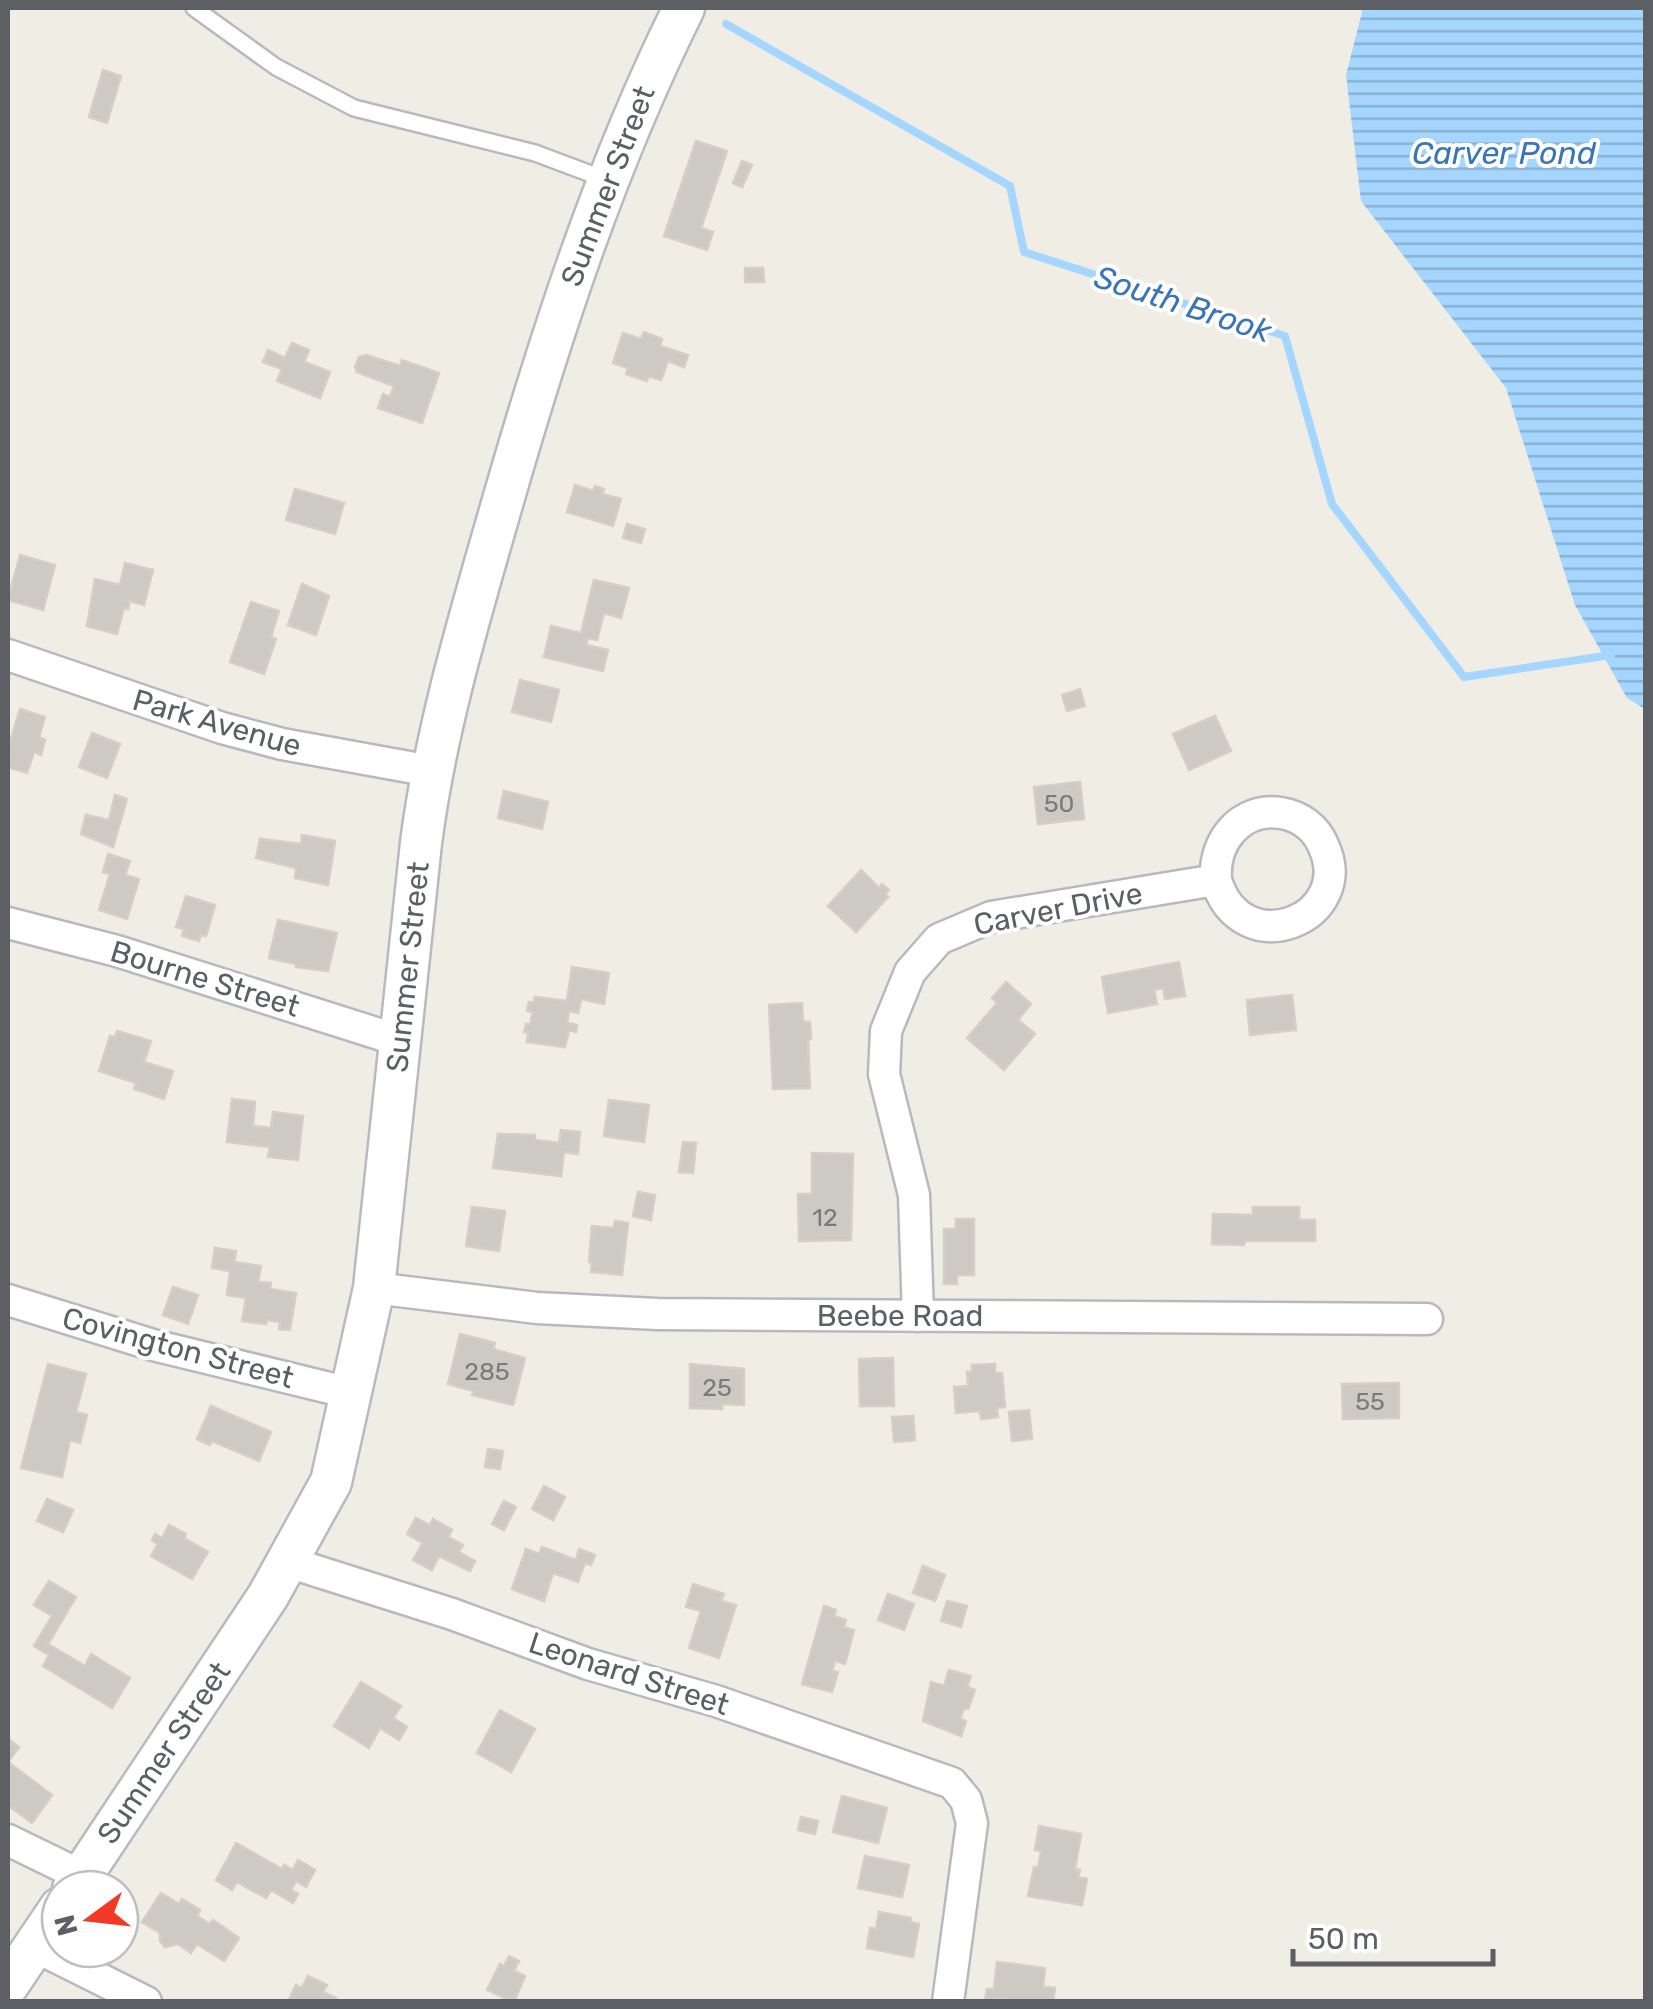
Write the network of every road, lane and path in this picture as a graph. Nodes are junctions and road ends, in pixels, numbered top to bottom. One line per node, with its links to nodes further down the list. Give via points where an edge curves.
1 (194, 8): 3 (lane, via 276,67 354,108 535,153)
2 (684, 8): 3 (main road, Summer Street)
3 (607, 180): 5 (main road, Summer Street, via 514,464)
4 (8, 655): 5 (street, Park Avenue, via 222,728)
5 (431, 771): 8 (main road, Summer Street)
6 (1216, 880): 11 (street, Carver Drive, via 964,925 939,939 910,972 886,1031 884,1074 914,1194)
7 (8, 923): 8 (street, Bourne Street)
8 (401, 1041): 9 (main road, Summer Street)
9 (374, 1288): 11 (street, Beebe Road, via 597,1312); 13 (main road, Summer Street)
10 (8, 1300): 13 (street, Covington Street, via 153,1345)
11 (918, 1316): 12 (street, Beebe Road)
12 (1427, 1319)
13 (350, 1392): 14 (main road, Summer Street, via 330,1482)
14 (288, 1562): 17 (main road, Summer Street); 22 (street, Leonard Street, via 952,1784 972,1823)
15 (8, 1840): 16 (street)
16 (44, 1869)
17 (86, 1869)
18 (40, 1937): 19 (main road, Summer Street)
19 (34, 1946): 20 (main road, Summer Street); 21 (street)
20 (8, 1985)
21 (146, 2002)
22 (948, 2002)

